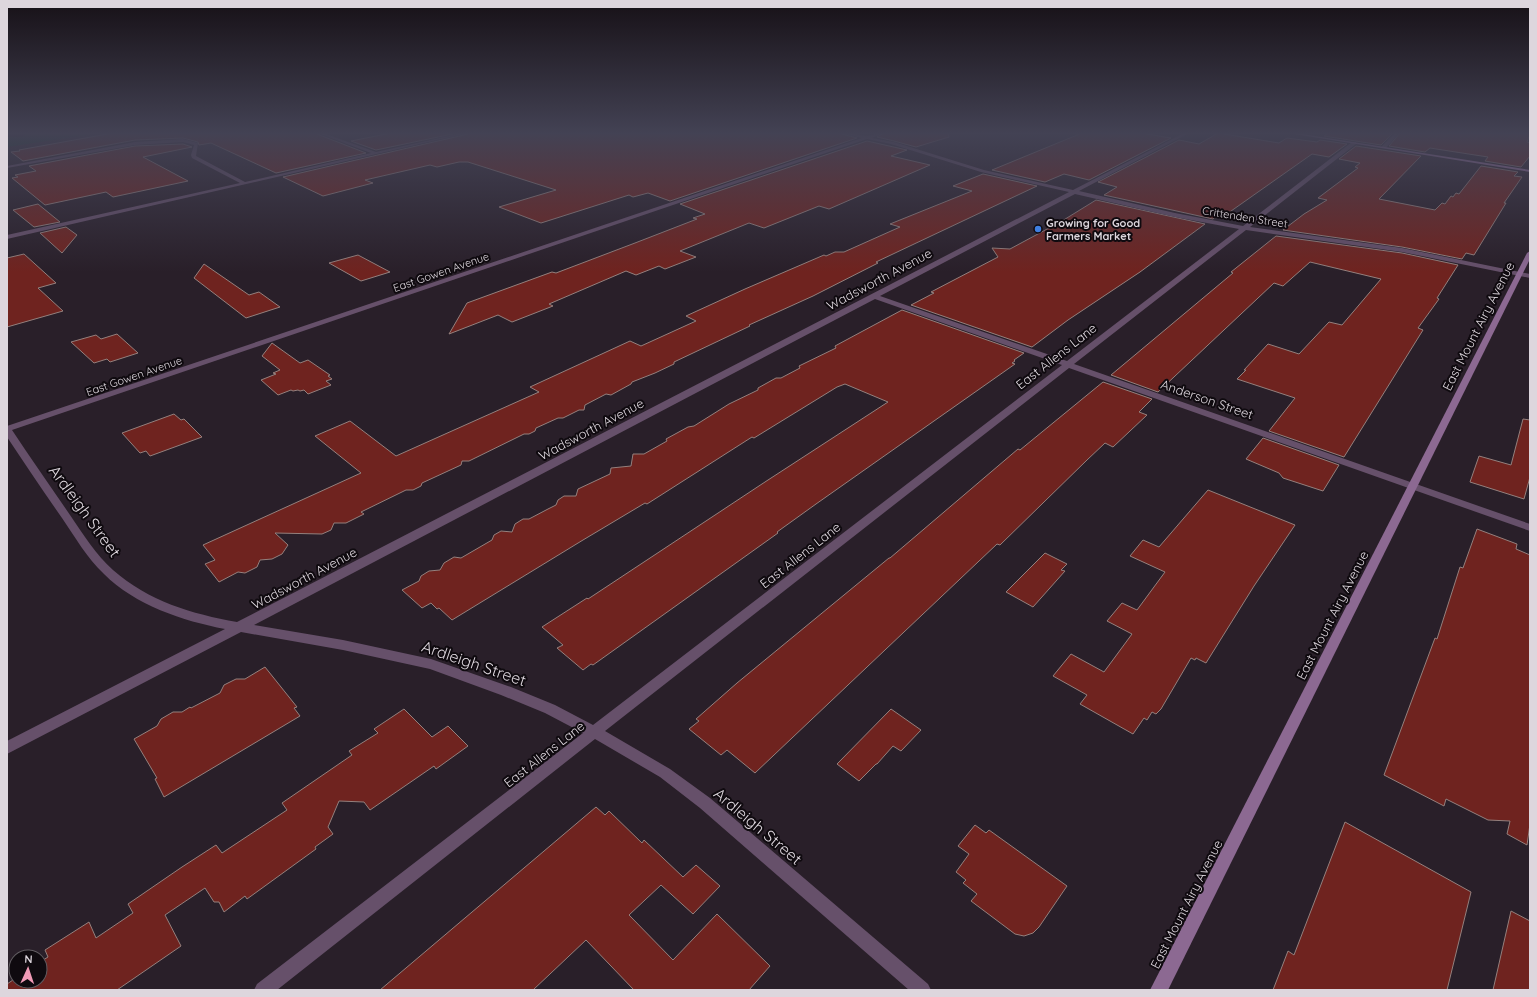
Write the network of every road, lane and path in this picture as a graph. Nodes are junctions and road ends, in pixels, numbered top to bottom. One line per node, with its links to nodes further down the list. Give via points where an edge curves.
1 (237, 180): 7 (street)
2 (260, 180): 7 (street)
3 (741, 180): 15 (street, East Gowen Avenue)
4 (1022, 180): 8 (street, Crittenden Street)
5 (1098, 180): 8 (street, Wadsworth Avenue)
6 (1307, 180): 9 (street, East Allens Lane)
7 (244, 183): 10 (street)
8 (1074, 192): 9 (street, Crittenden Street, via 1183,217); 13 (street, Wadsworth Avenue)
9 (1245, 228): 12 (street, Crittenden Street, via 1402,250); 14 (street, East Allens Lane)
10 (7, 237)
11 (1530, 253): 12 (main road, East Mount Airy Avenue)
12 (1525, 275): 16 (main road, East Mount Airy Avenue)
13 (874, 296): 14 (street, Anderson Street); 18 (street, Wadsworth Avenue)
14 (1068, 364): 16 (street, Anderson Street); 19 (street, East Allens Lane)
15 (7, 430): 18 (street, Ardleigh Street, via 82,540 108,572 145,598 175,611)
16 (1412, 486): 17 (street, Anderson Street); 23 (main road, East Mount Airy Avenue)
17 (1530, 528)
18 (238, 627): 19 (street, Ardleigh Street, via 343,645 430,664 506,691); 20 (street, Wadsworth Avenue)
19 (594, 731): 21 (street, East Allens Lane); 22 (street, Ardleigh Street, via 665,773 704,802)
20 (7, 748)
21 (263, 990)
22 (922, 990)
23 (1159, 990)

